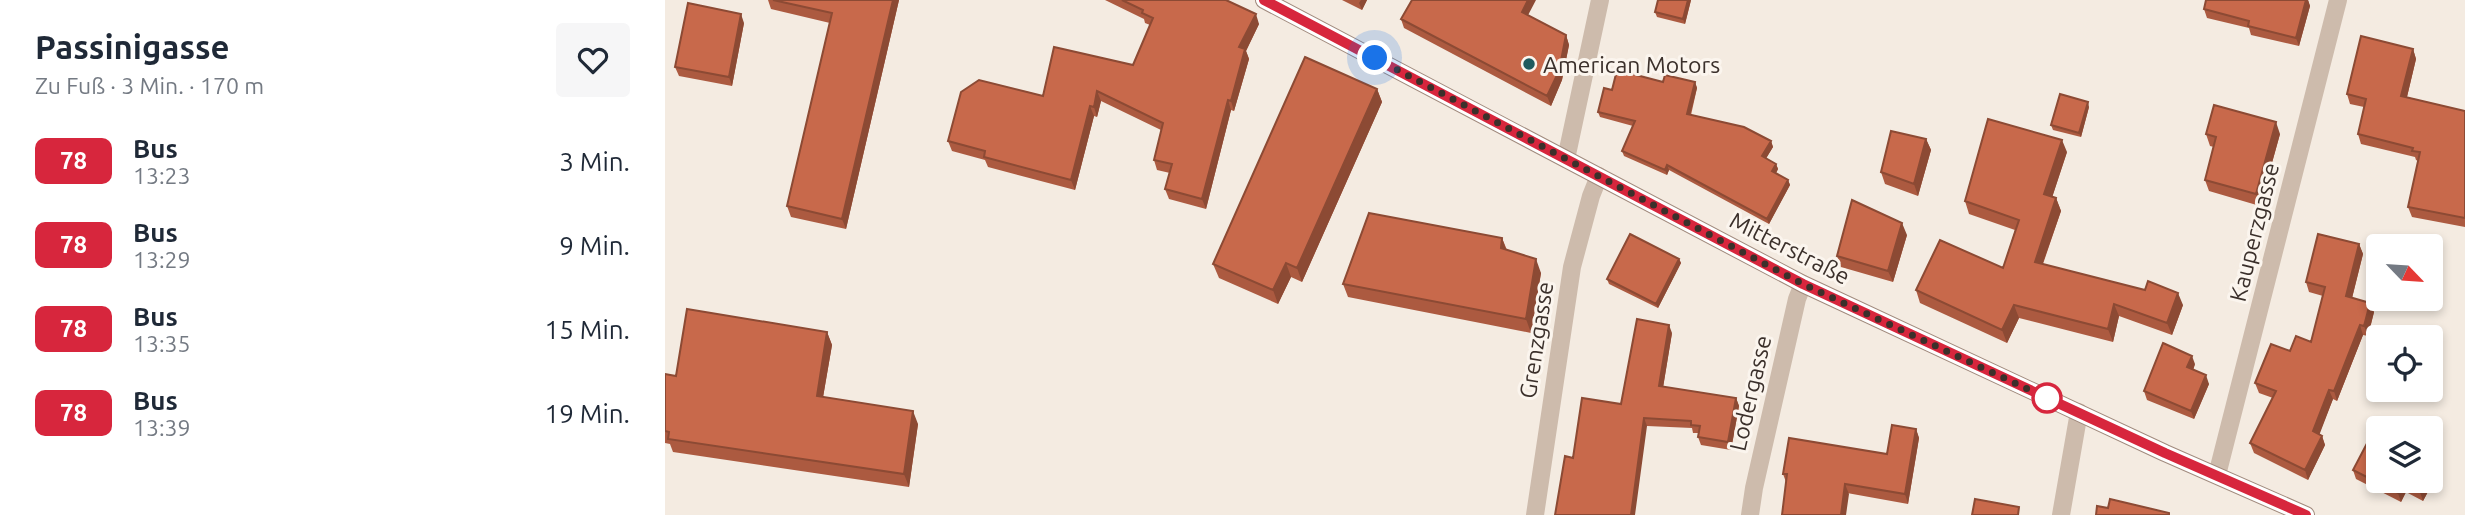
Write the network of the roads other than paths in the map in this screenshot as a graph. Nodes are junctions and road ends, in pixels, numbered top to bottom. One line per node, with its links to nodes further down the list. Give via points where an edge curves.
1 (1264, 0): 4 (main road, Mitterstraße)
2 (1600, 0): 4 (street)
3 (2338, 0): 8 (street, Kauperzgasse)
4 (1566, 159): 5 (main road, Mitterstraße)
5 (1599, 176): 6 (main road, Mitterstraße); 9 (street, Grenzgasse, via 1572,267)
6 (1803, 284): 7 (main road, Mitterstraße); 10 (street, Lodergasse)
7 (2079, 412): 8 (main road, Mitterstraße); 11 (street)
8 (2217, 475): 12 (main road, Mitterstraße)
9 (1535, 515)
10 (1750, 515)
11 (2061, 515)
12 (2307, 515)

